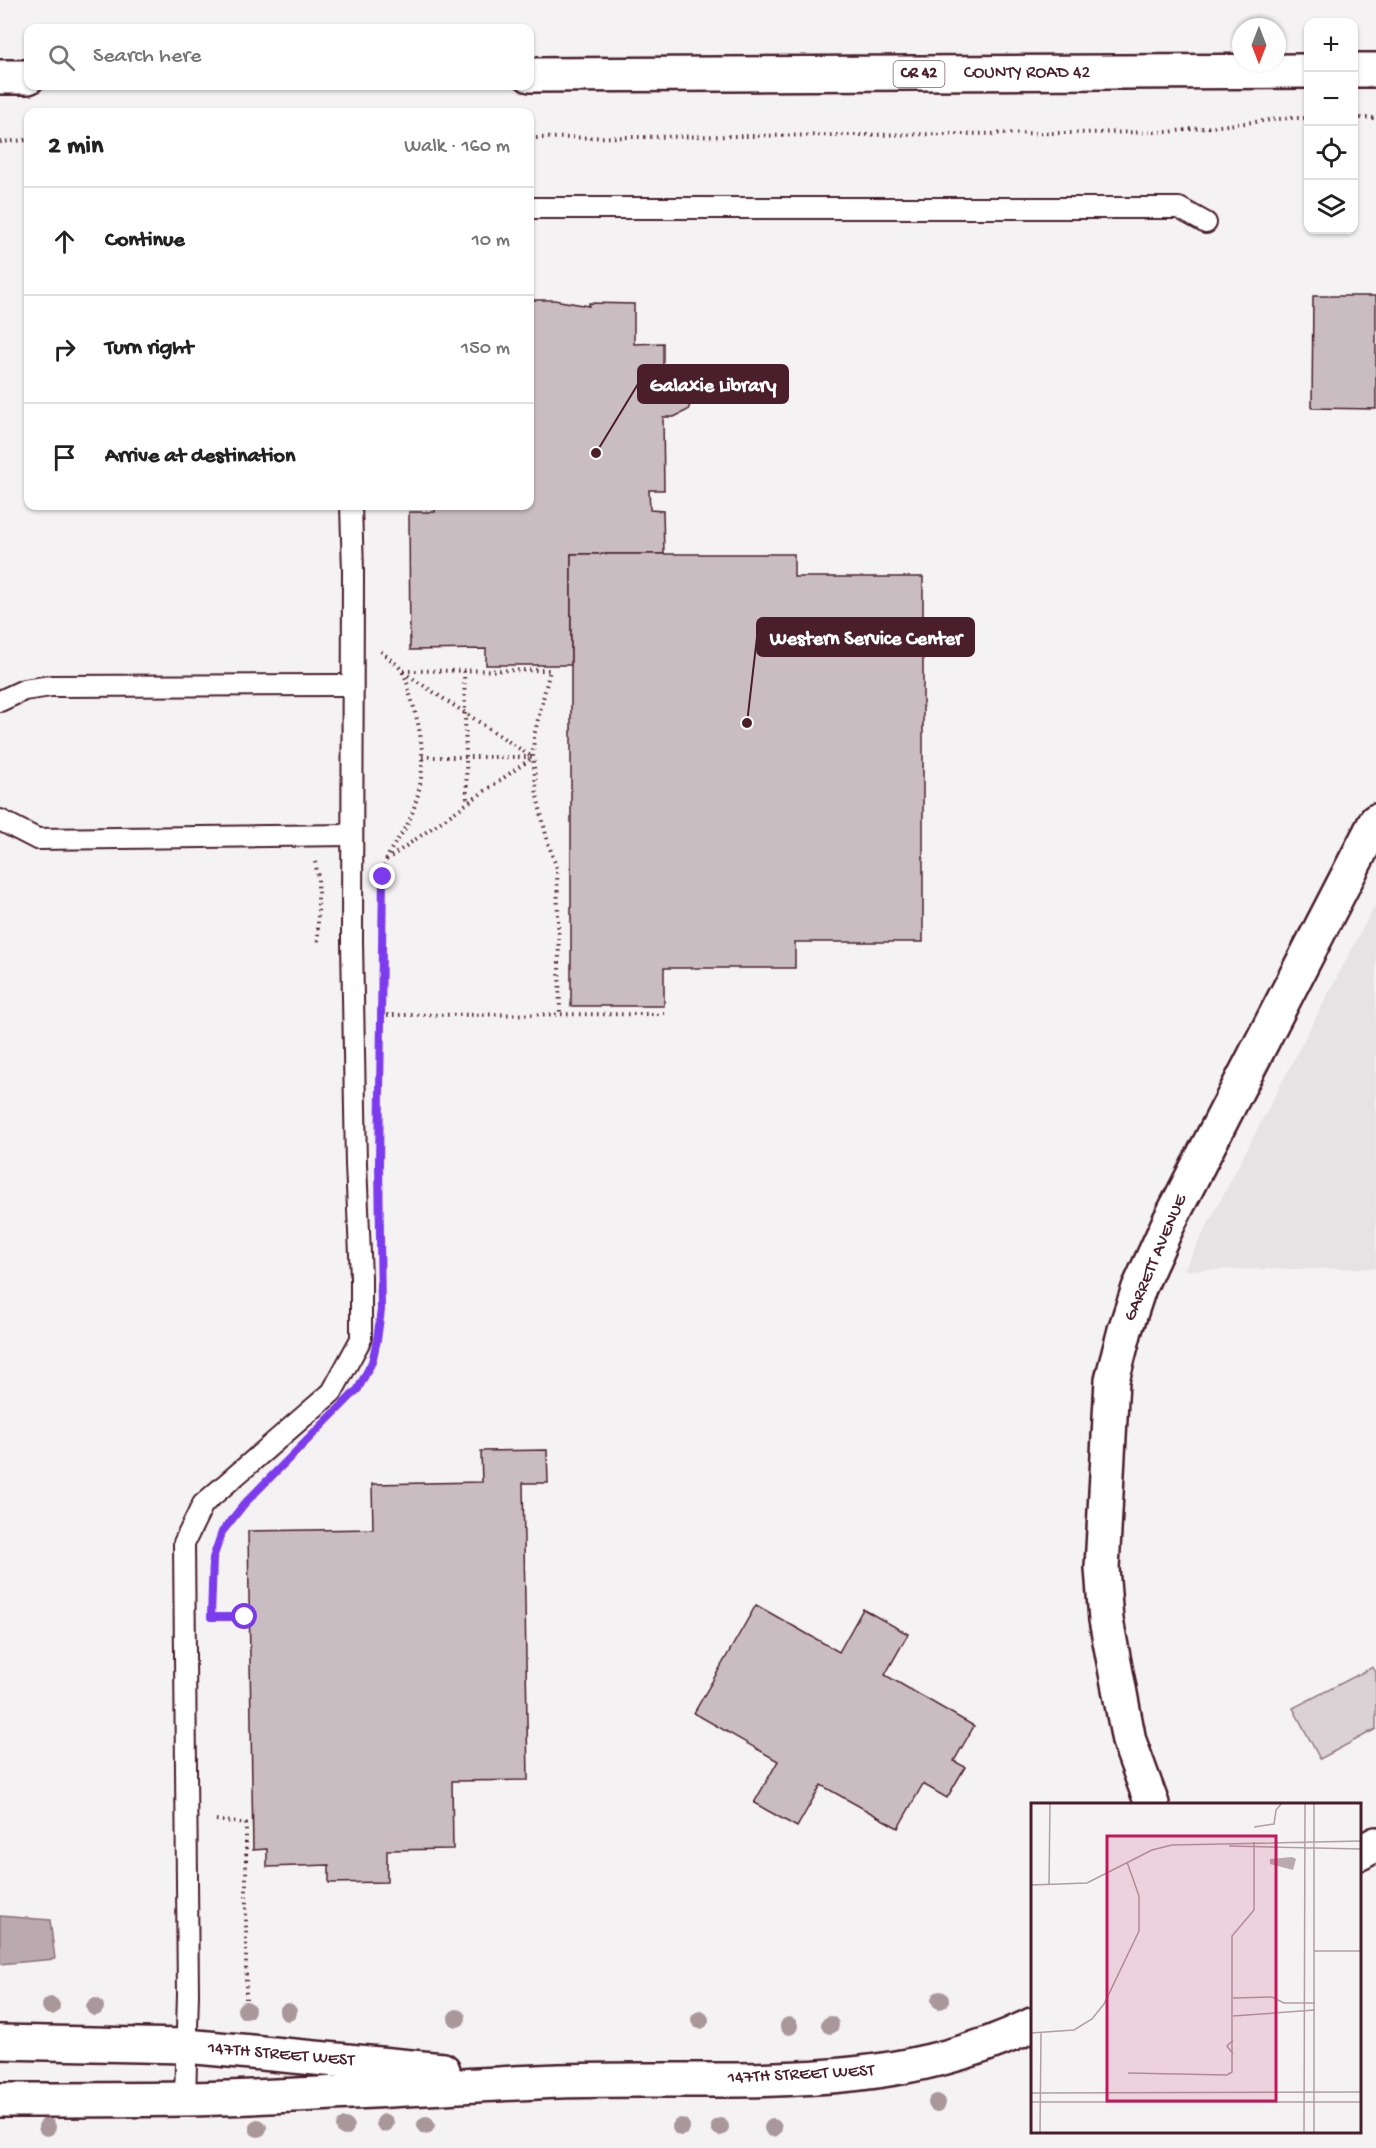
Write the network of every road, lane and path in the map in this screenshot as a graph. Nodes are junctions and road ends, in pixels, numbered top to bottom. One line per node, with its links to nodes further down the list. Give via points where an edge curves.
1 (1358, 70): 2 (main road)
2 (1376, 70)
3 (1304, 71): 4 (main road, COUNTY ROAD 42 / CR 42)
4 (534, 75)
5 (0, 77): 6 (main road)
6 (24, 77)
7 (1304, 118): 10 (path, via 1168,132)
8 (1358, 118): 9 (path)
9 (1376, 118)
10 (534, 138)
11 (24, 140): 12 (path)
12 (0, 142)
13 (534, 208): 14 (lane, via 1179,208)
14 (1206, 223)
15 (351, 510): 19 (lane)
16 (381, 641): 17 (path, via 381,652)
17 (403, 671): 18 (path); 21 (path); 22 (path, via 422,739)
18 (464, 671): 21 (path); 24 (path, via 550,670 534,736)
19 (352, 685): 20 (lane, via 51,686 24,690); 28 (lane)
20 (0, 701)
21 (466, 713): 23 (path); 24 (path)
22 (422, 757): 23 (path); 29 (path, via 422,774 411,817)
23 (466, 757): 24 (path); 25 (path)
24 (533, 757): 25 (path); 32 (path, via 537,796 557,868)
25 (467, 802): 29 (path)
26 (0, 820): 28 (lane, via 37,839)
27 (1376, 821): 38 (main road, GARRETT AVENUE, via 1160,1239 1125,1330 1112,1380 1102,1568 1106,1620 1129,1741)
28 (352, 835): 45 (lane, via 361,1339 332,1392 203,1504 184,1543)
29 (384, 861): 30 (path)
30 (383, 877)
31 (381, 1003): 34 (path)
32 (560, 1013): 33 (path); 34 (path)
33 (664, 1014)
34 (380, 1015): 35 (path)
35 (380, 1026)
36 (245, 1617): 37 (path, via 211,1617)
37 (212, 1628)
38 (1152, 1803)
39 (216, 1810): 42 (path, via 216,1821 246,1824)
40 (1376, 1844): 41 (main road)
41 (1361, 1852)
42 (246, 1999)
43 (1031, 2026): 46 (main road, 147TH STREET WEST, via 947,2058 844,2076)
44 (0, 2042): 45 (main road, 147TH STREET WEST)
45 (186, 2046): 46 (main road, 147TH STREET WEST); 47 (lane)
46 (562, 2081): 47 (main road, 147TH STREET WEST)
47 (185, 2099): 48 (main road, 147TH STREET WEST)
48 (0, 2100)

